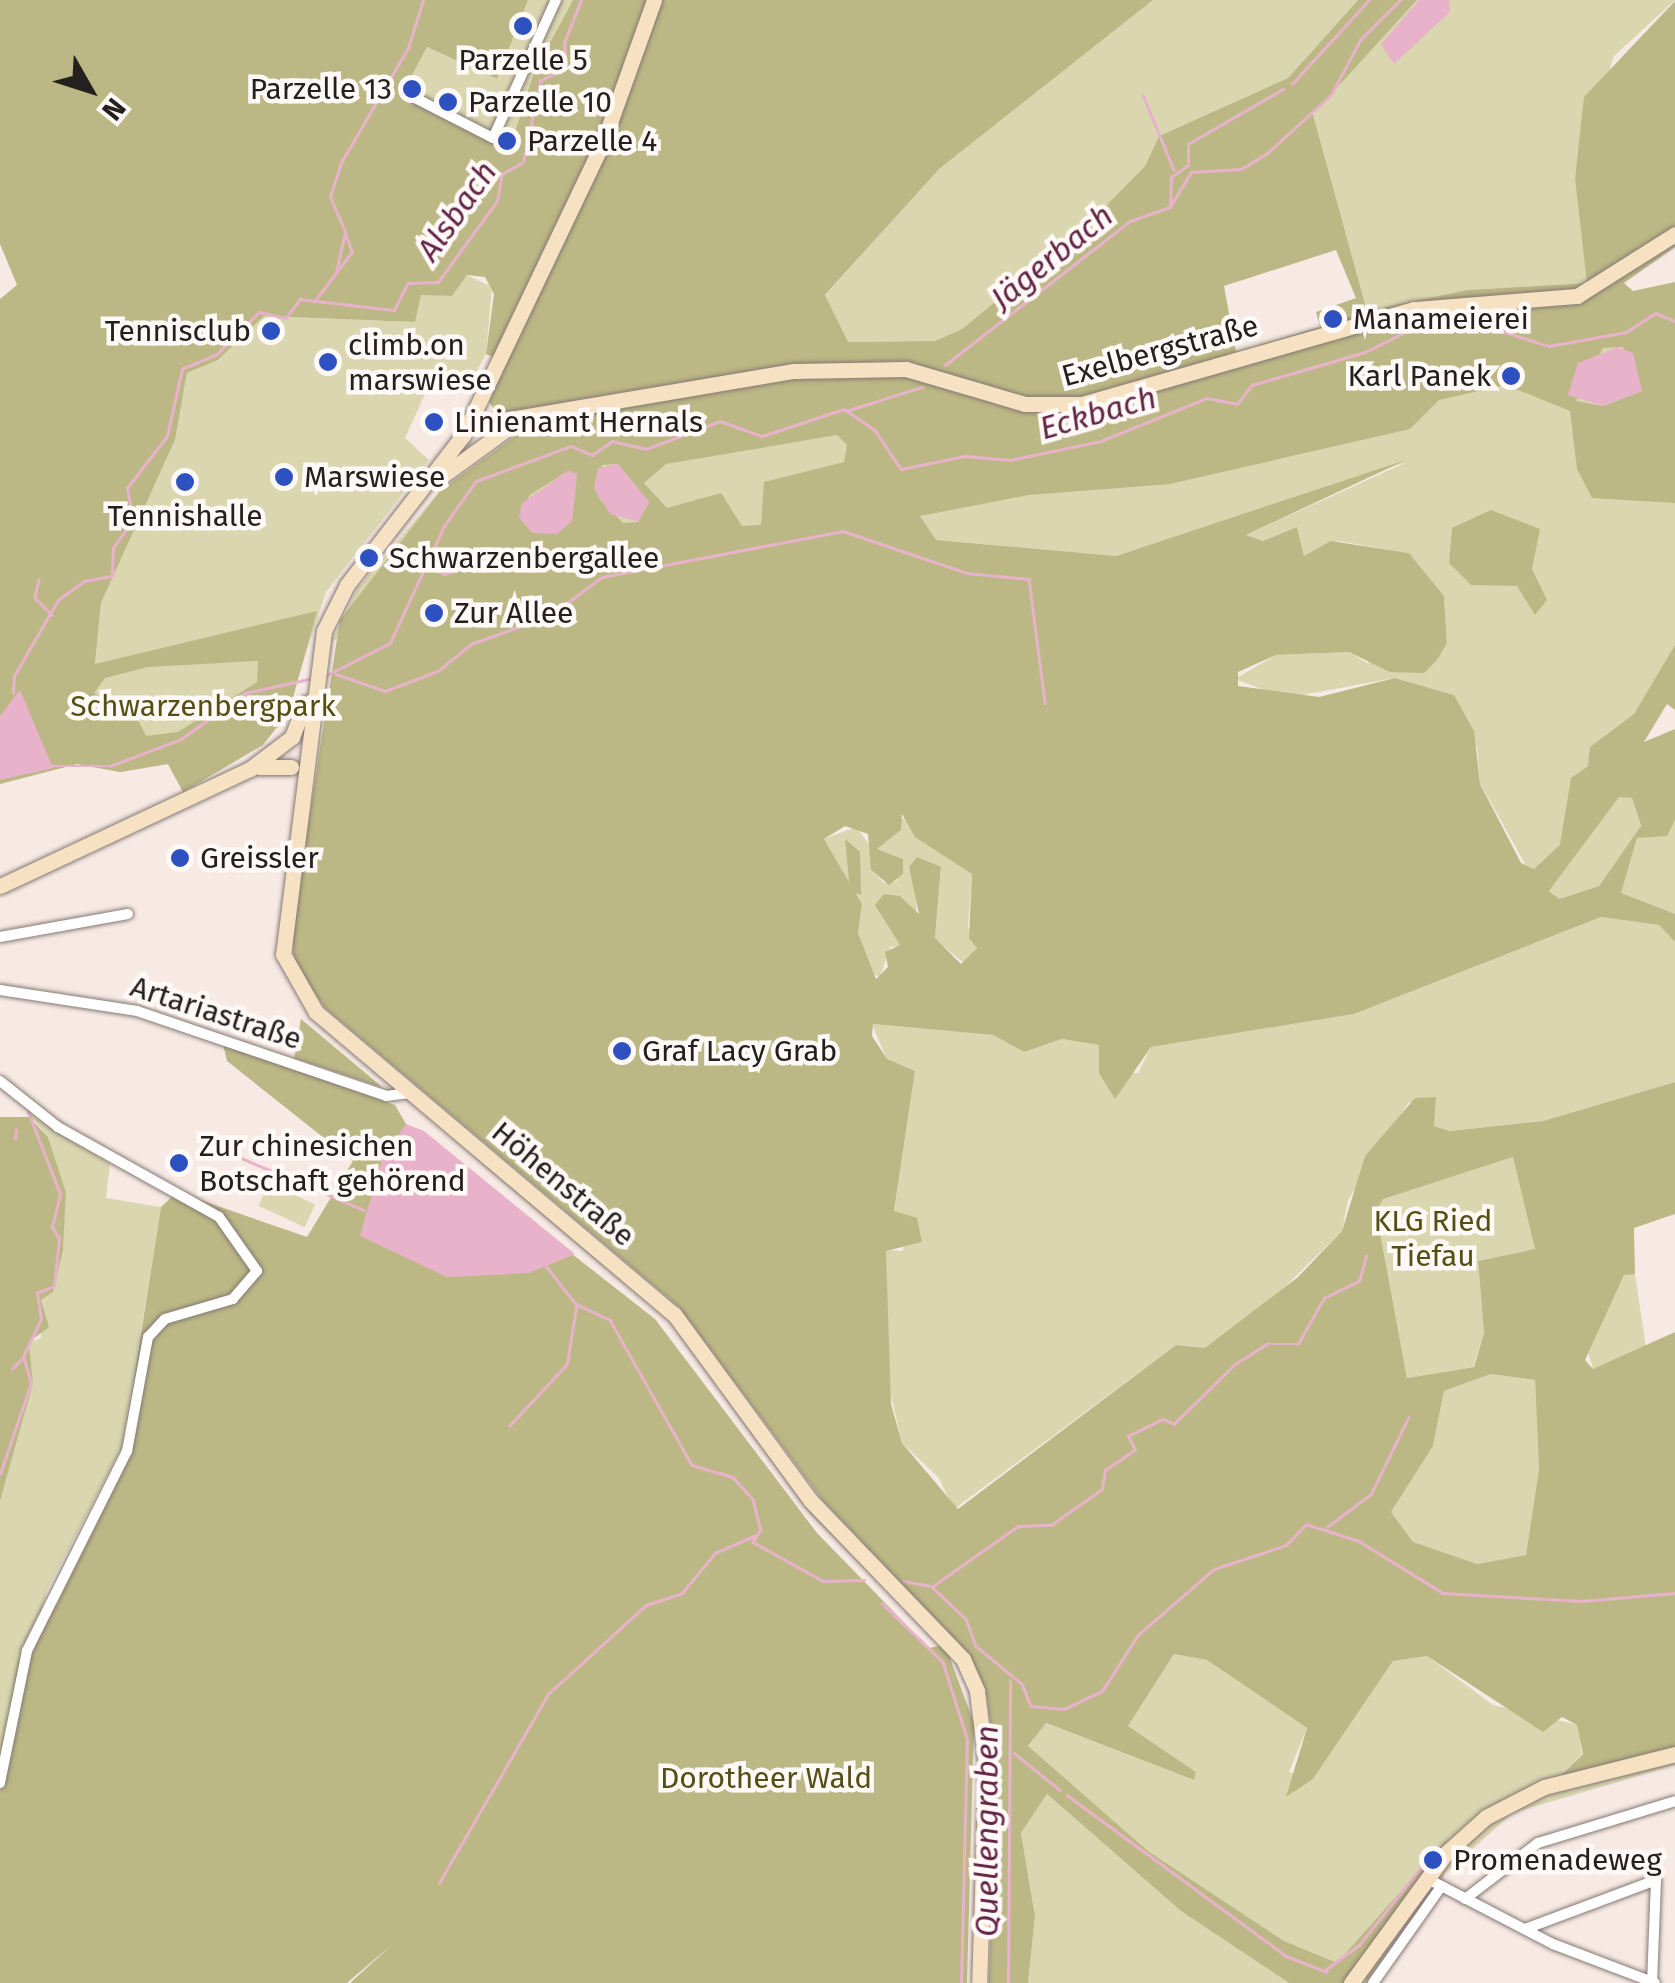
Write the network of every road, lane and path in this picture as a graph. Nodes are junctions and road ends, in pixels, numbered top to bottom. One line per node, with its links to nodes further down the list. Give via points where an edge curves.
1 (556, 0): 3 (street, via 492,138)
2 (654, 0): 5 (main road, via 604,140 486,387)
3 (418, 99)
4 (1675, 234): 5 (main road, Exelbergstraße, via 1577,296 1414,309 1082,404 1025,404 936,374 758,374)
5 (486, 422): 6 (main road); 6 (main road, Exelbergstraße)
6 (471, 439): 7 (main road, Höhenstraße, via 334,606)
7 (291, 754): 8 (main road); 13 (main road, Höhenstraße, via 298,812 283,931 288,974 308,1004)
8 (0, 886)
9 (128, 914): 10 (street)
10 (0, 936)
11 (0, 990): 13 (street, Artariastraße, via 137,1011 386,1096)
12 (0, 1081): 15 (street, via 58,1127 219,1217 257,1271 232,1299 165,1319 148,1337 127,1451 27,1651)
13 (412, 1093): 21 (main road, Höhenstraße, via 674,1314 810,1500 950,1643 977,1691 986,1799)
14 (1675, 1754): 17 (main road, via 1515,1800 1461,1838)
15 (0, 1783)
16 (1675, 1801): 18 (street, via 1538,1842 1497,1865)
17 (1434, 1883): 18 (street); 22 (main road); 23 (street)
18 (1465, 1899): 19 (street)
19 (1525, 1929): 20 (street); 20 (street, via 1656,1880)
20 (1654, 1982)
21 (979, 1983)
22 (1351, 1983)
23 (1373, 1983)

